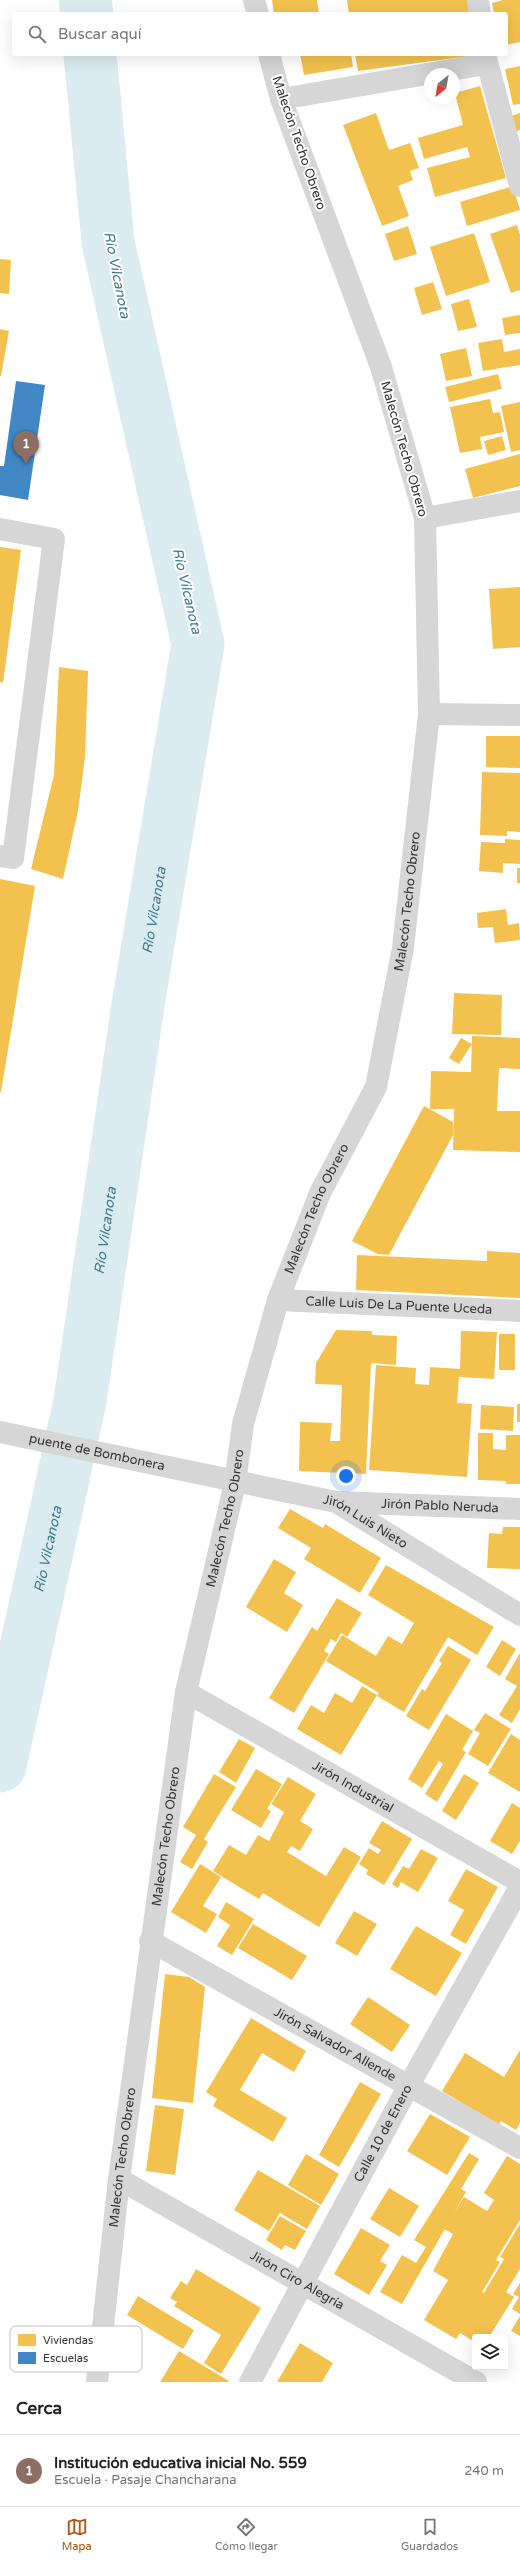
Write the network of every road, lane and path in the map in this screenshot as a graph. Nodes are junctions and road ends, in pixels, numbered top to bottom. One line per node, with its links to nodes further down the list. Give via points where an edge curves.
1 (254, 0): 3 (street)
2 (478, 0): 4 (street)
3 (257, 12)
4 (480, 12)
5 (269, 56): 7 (street, Malecón Techo Obrero)
6 (486, 59): 7 (street); 8 (street)
7 (281, 99): 10 (street, Malecón Techo Obrero, via 381,367)
8 (520, 186)
9 (520, 501): 10 (street)
10 (425, 518): 12 (street, Malecón Techo Obrero)
11 (0, 529): 14 (street, via 54,539)
12 (429, 714): 13 (street); 15 (street, Malecón Techo Obrero, via 403,948 376,1087 320,1193)
13 (520, 715)
14 (7, 857)
15 (278, 1300): 16 (street, Calle Luis De La Puente Uceda); 19 (street, Malecón Techo Obrero, via 243,1424)
16 (520, 1311)
17 (0, 1432): 18 (street, puente de Bombonera)
18 (193, 1474): 19 (street, Jirón Luis Nieto)
19 (234, 1483): 20 (street, Jirón Luis Nieto); 23 (street, Malecón Techo Obrero)
20 (336, 1502): 21 (street, Jirón Pablo Neruda); 22 (street, Jirón Luis Nieto)
21 (520, 1509)
22 (520, 1615)
23 (186, 1692): 24 (street, Jirón Industrial); 26 (street, Malecón Techo Obrero)
24 (520, 1882)
25 (520, 1887): 27 (street, Calle 10 de Enero)
26 (150, 1941): 27 (street, Jirón Salvador Allende); 29 (street, Malecón Techo Obrero)
27 (408, 2087): 28 (street, Jirón Salvador Allende); 30 (street, Calle 10 de Enero)
28 (520, 2148)
29 (119, 2179): 30 (street, Jirón Ciro Alegría); 31 (street, Malecón Techo Obrero)
30 (304, 2282): 34 (street, Calle 10 de Enero); 35 (street, Jirón Ciro Alegría)
31 (103, 2326)
32 (98, 2372): 33 (street, Malecón Techo Obrero)
33 (97, 2382)
34 (250, 2382)
35 (476, 2382)

